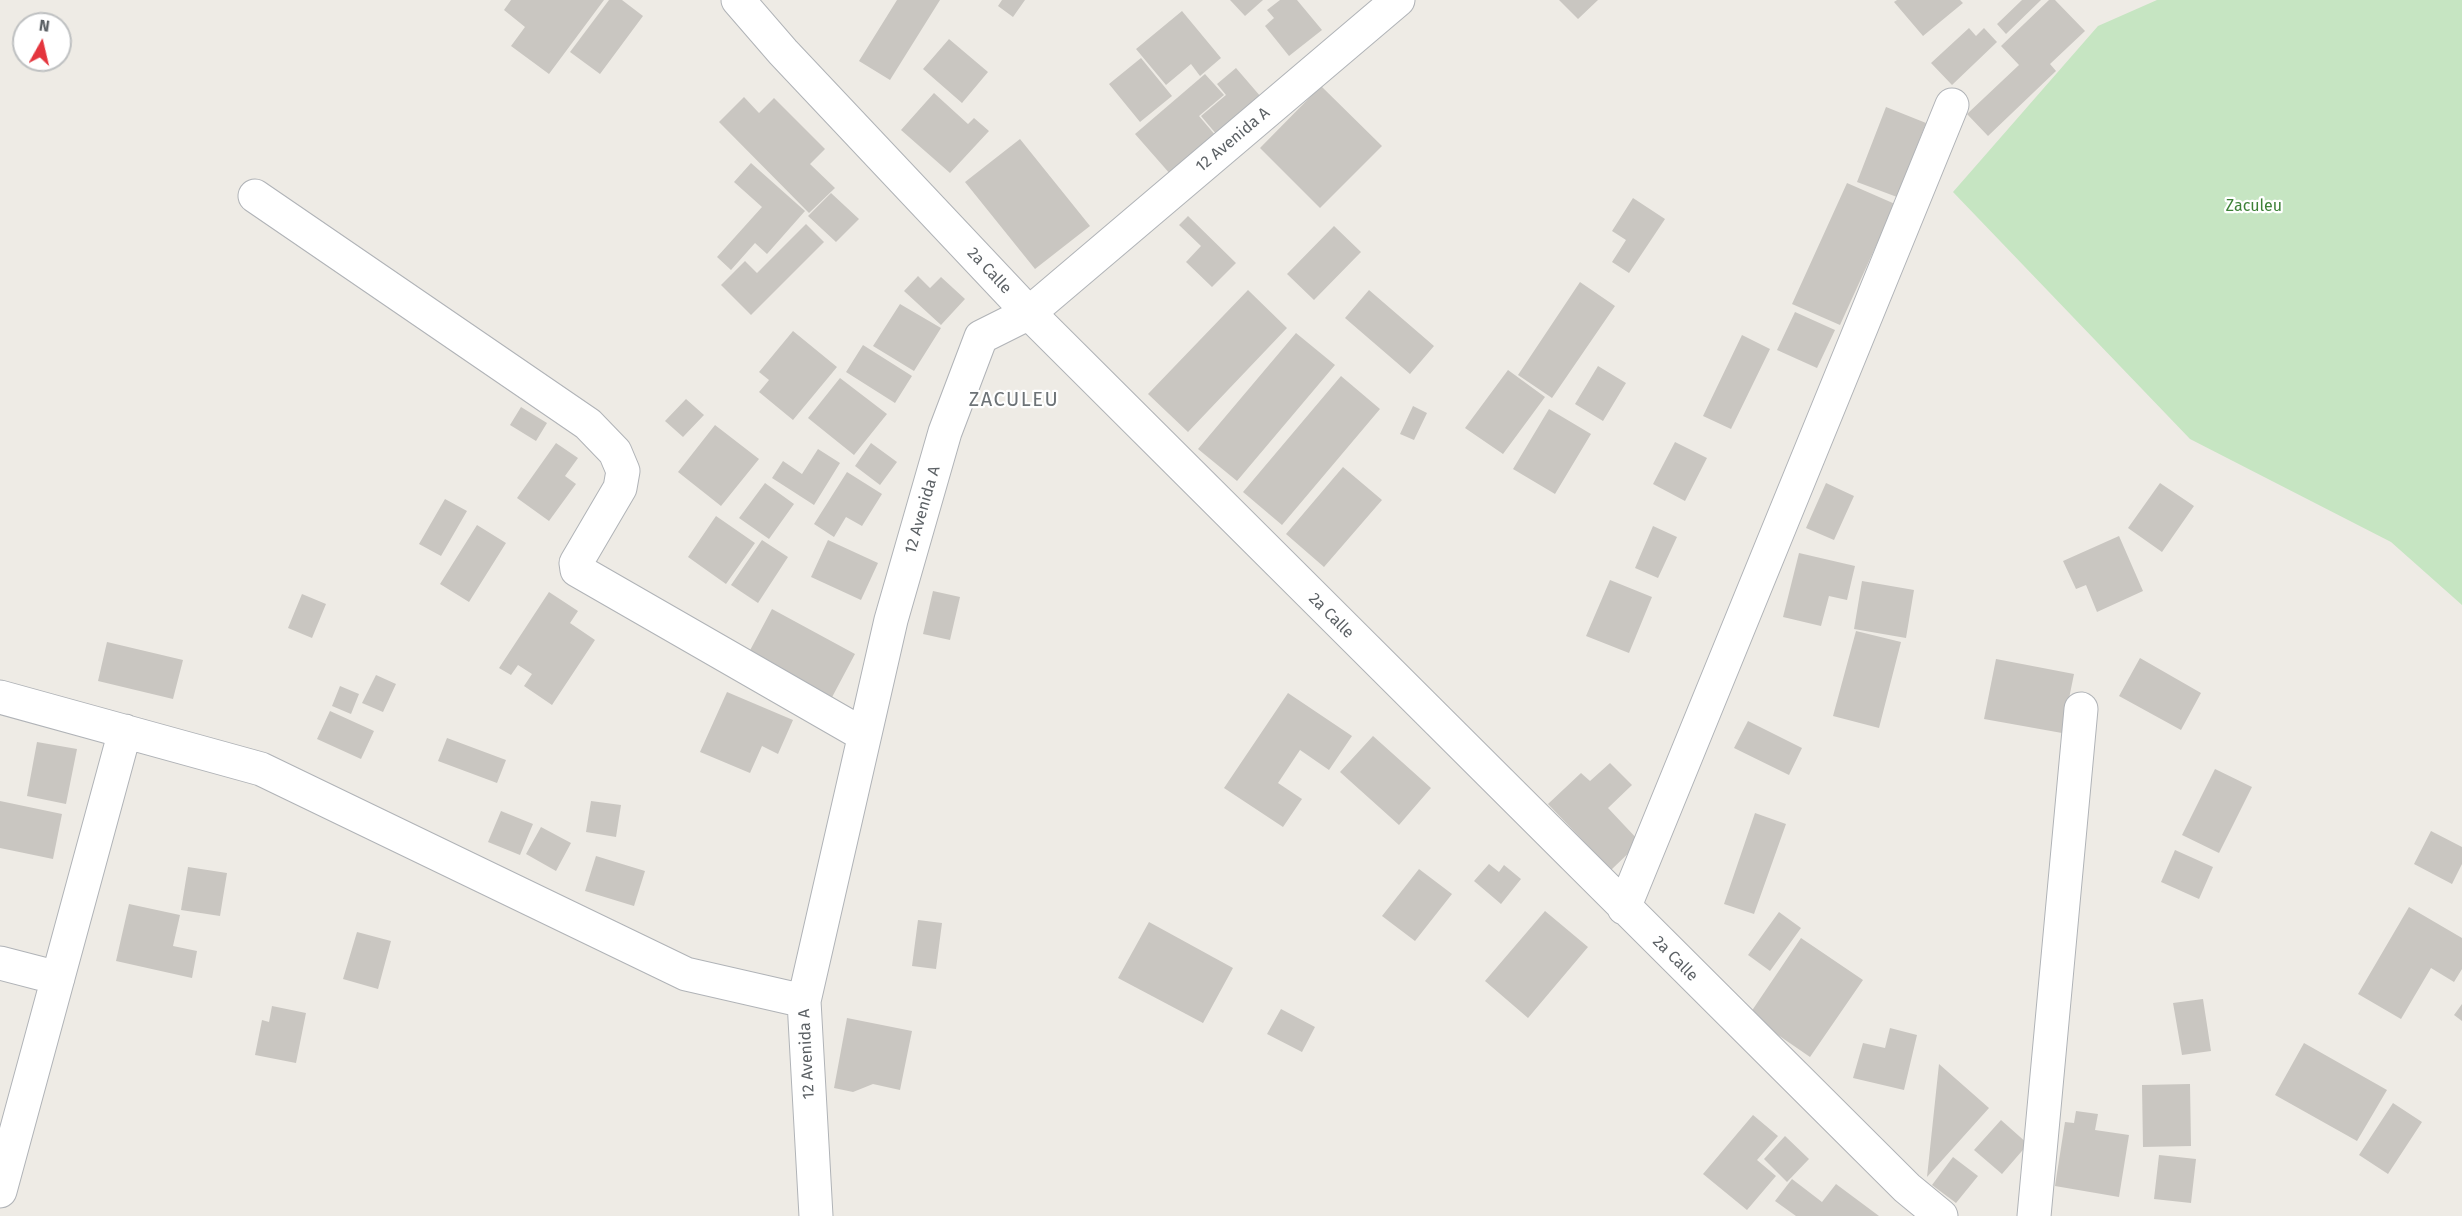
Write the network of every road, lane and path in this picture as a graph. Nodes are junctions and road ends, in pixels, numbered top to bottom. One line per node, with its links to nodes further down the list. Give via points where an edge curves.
1 (738, 0): 5 (street, 2a Calle)
2 (1398, 0): 5 (street, 12 Avenida A)
3 (1952, 105): 10 (street)
4 (255, 196): 9 (street, via 588,424 615,452 623,471 620,488 576,563 577,570)
5 (1029, 314): 9 (street, 12 Avenida A, via 981,337 959,391 891,620); 10 (street, 2a Calle)
6 (0, 697): 8 (street)
7 (2081, 709): 17 (street)
8 (125, 731): 12 (street); 13 (street, via 261,769 686,974)
9 (864, 735): 13 (street, 12 Avenida A)
10 (1624, 908): 16 (street, 2a Calle, via 1907,1188)
11 (0, 963): 12 (street)
12 (58, 978): 14 (street)
13 (804, 1001): 15 (street, 12 Avenida A)
14 (0, 1191)
15 (816, 1216)
16 (1941, 1216)
17 (2034, 1216)

